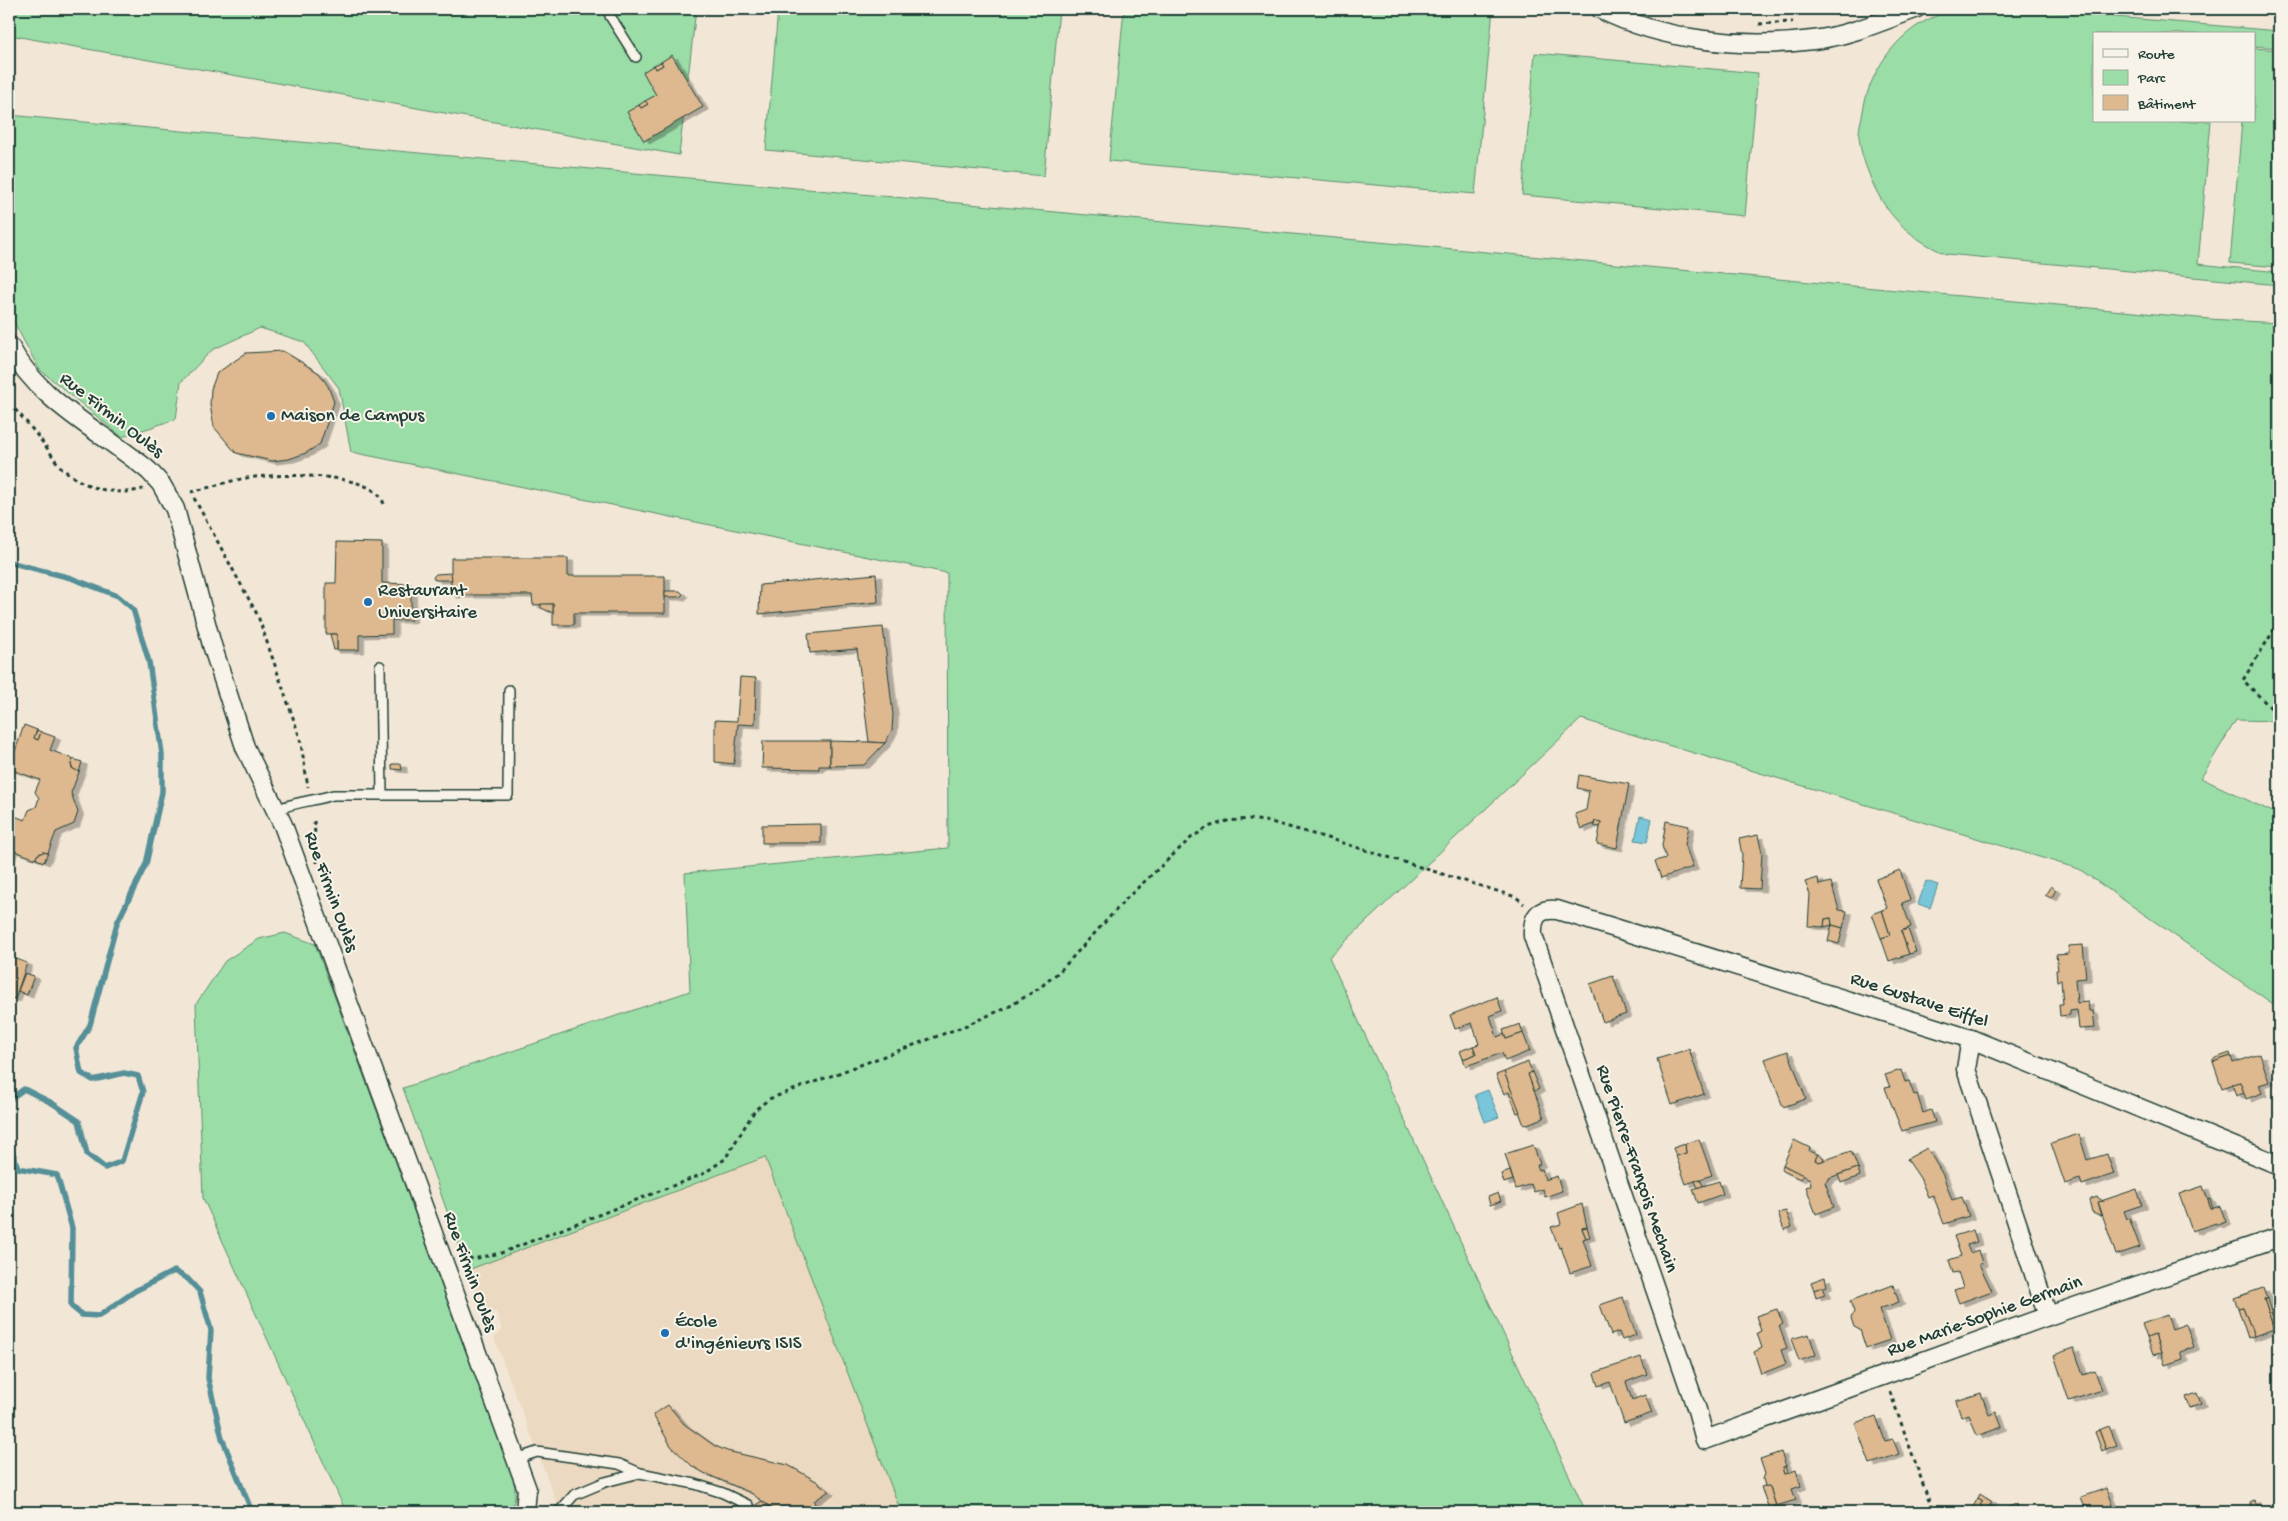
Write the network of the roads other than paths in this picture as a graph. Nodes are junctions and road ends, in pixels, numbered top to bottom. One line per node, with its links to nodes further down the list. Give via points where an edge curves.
1 (610, 9): 4 (lane, via 610,16)
2 (1600, 9): 3 (street, via 1651,29 1699,39 1756,44 1814,40)
3 (1915, 9)
4 (636, 56)
5 (9, 345): 9 (street, Rue Firmin Oulès, via 32,380 137,461 169,496 245,747)
6 (380, 666): 8 (lane)
7 (509, 690): 8 (lane, via 508,795)
8 (382, 795): 9 (lane, via 333,795 311,802 292,803)
9 (276, 810): 16 (street, Rue Firmin Oulès)
10 (1537, 914): 11 (street, Rue Gustave Eiffel, via 1550,909 1571,914); 15 (street, Rue Pierre-François Mechain, via 1533,936)
11 (1971, 1039): 12 (street, Rue Gustave Eiffel); 14 (street, via 1966,1069)
12 (2279, 1165)
13 (2279, 1238): 14 (street, Rue Marie-Sophie Germain)
14 (2048, 1316): 15 (street, Rue Marie-Sophie Germain)
15 (1705, 1440)
16 (516, 1459): 17 (lane, via 537,1452 619,1464); 20 (street, Rue Firmin Oulès, via 527,1488)
17 (640, 1473): 18 (lane, via 695,1484); 21 (lane, via 605,1482 574,1495)
18 (748, 1505)
19 (520, 1512): 20 (street, Rue Firmin Oulès)
20 (526, 1512)
21 (559, 1512)

